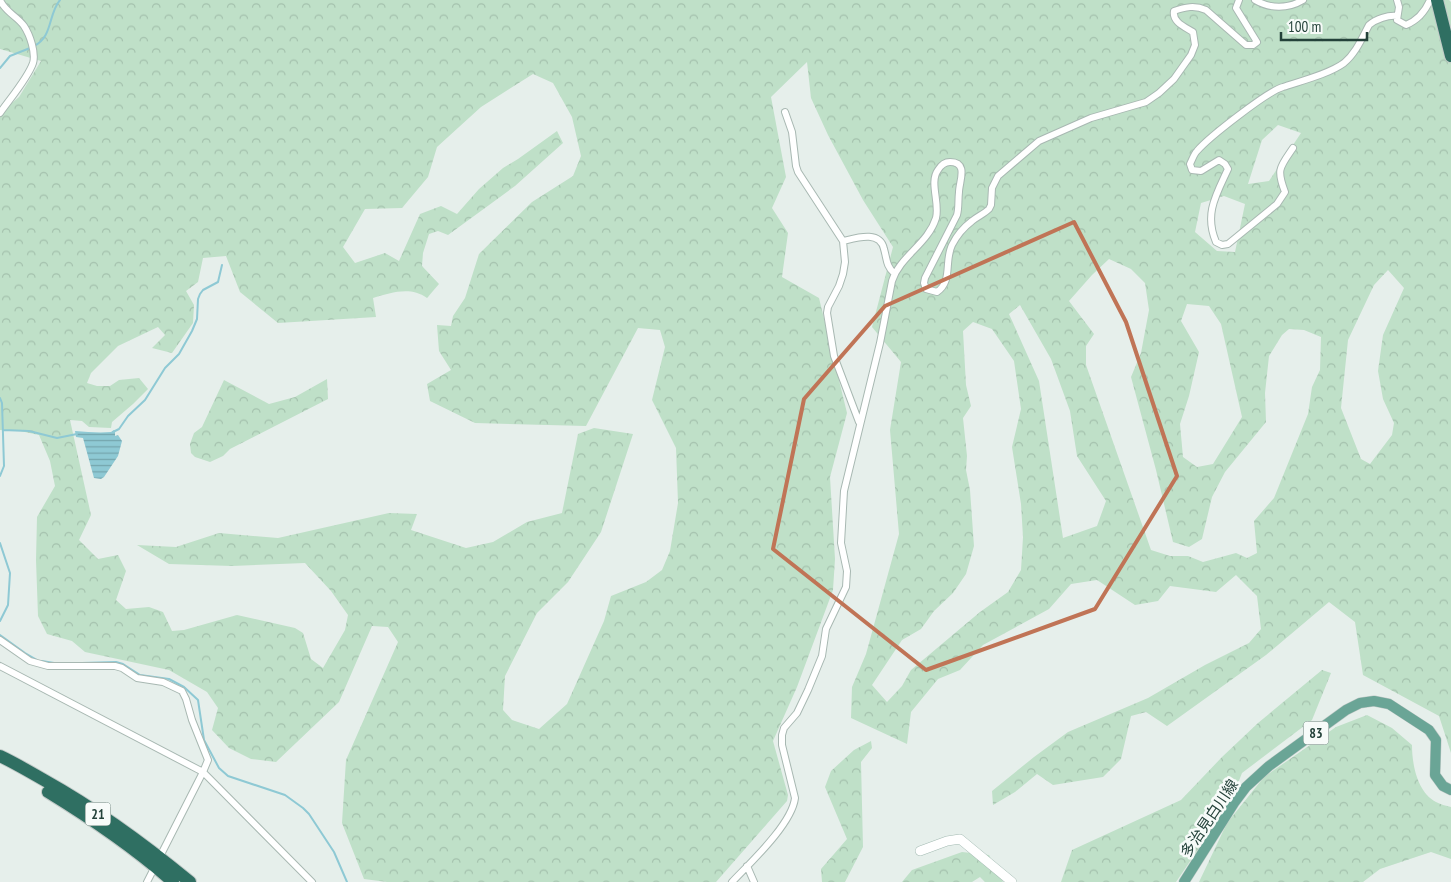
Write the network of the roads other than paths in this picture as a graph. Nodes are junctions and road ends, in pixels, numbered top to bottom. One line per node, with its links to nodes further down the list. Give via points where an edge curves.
1 (0, 0): 11 (street, via 29,34 34,56 31,67)
2 (1239, 0): 14 (street, via 1236,8 1257,42 1246,45 1201,8 1185,7 1174,11 1175,20 1193,32 1195,45 1187,64 1146,102 1091,118 1043,139 1001,173 994,182 989,209 961,231 949,254 945,284 932,292 926,289 925,278 957,215 962,176 957,163 942,164 934,178 938,209 930,232)
3 (1255, 0): 4 (street, via 1270,7)
4 (1303, 0)
5 (1397, 0): 7 (street)
6 (1439, 3): 7 (street, via 1406,25 1397,20); 8 (highway); 9 (highway)
7 (1397, 16): 12 (street, via 1369,25 1354,53 1345,62 1273,92 1196,151 1190,164 1192,170 1201,171 1219,160 1228,169 1211,208 1211,230 1216,242 1228,244 1277,204 1284,192 1279,170)
8 (1451, 35)
9 (1451, 56)
10 (785, 112): 13 (street, via 792,132 798,172)
11 (0, 113)
12 (1293, 148)
13 (843, 241): 14 (street, via 864,236 878,240 884,248 887,265); 15 (street, via 843,274 827,313 834,356)
14 (894, 274): 15 (street)
15 (860, 423): 24 (street, via 843,507 841,543 847,571 846,587 826,629 822,656 808,690 782,735 794,804 784,823)
16 (0, 640): 20 (street, via 30,661 48,666 118,667 136,678 163,682 182,691 208,760)
17 (0, 666): 20 (street)
18 (0, 756): 23 (highway, 21, via 69,794)
19 (0, 766): 23 (highway, 21)
20 (204, 772): 23 (street); 29 (street)
21 (1451, 790): 32 (main road, 多治見白川線 / 83, via 1435,775 1436,740 1429,730 1389,704 1360,703 1269,766 1246,787)
22 (920, 851): 25 (street, via 960,839)
23 (158, 861): 26 (street); 27 (highway, 21); 28 (highway, 21)
24 (747, 866): 30 (street); 31 (street)
25 (1010, 880)
26 (146, 882)
27 (174, 882)
28 (190, 882)
29 (312, 882)
30 (732, 882)
31 (754, 882)
32 (1184, 882)

